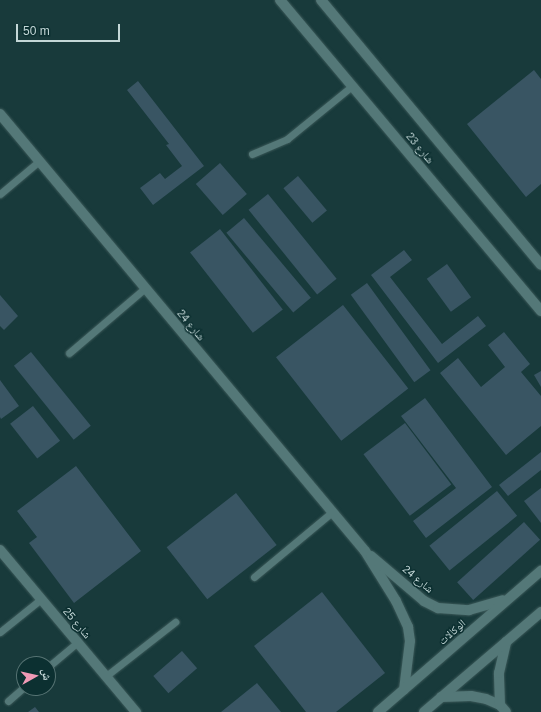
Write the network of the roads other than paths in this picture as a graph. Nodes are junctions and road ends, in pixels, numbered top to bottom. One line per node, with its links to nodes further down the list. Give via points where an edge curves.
1 (280, 0): 3 (street, شارع 23)
2 (321, 0): 8 (street, شارع 23)
3 (352, 86): 5 (lane, via 287,140); 10 (street, شارع 23)
4 (0, 114): 6 (street, شارع 24)
5 (252, 154)
6 (39, 161): 7 (lane); 9 (street, شارع 24)
7 (0, 194)
8 (541, 265)
9 (145, 288): 11 (lane); 12 (street, شارع 24)
10 (541, 311)
11 (69, 353)
12 (332, 512): 14 (street, شارع 24); 16 (lane)
13 (0, 550): 18 (street, شارع 25)
14 (365, 551): 17 (street, شارع 24, via 424,601 438,608 468,610); 26 (street, شارع 24, via 396,601 408,627 410,641)
15 (541, 571): 17 (street, الوكالات)
16 (254, 577)
17 (509, 598): 26 (street, الوكالات)
18 (41, 599): 21 (lane); 22 (street, شارع 25)
19 (538, 616): 23 (street)
20 (175, 622): 25 (lane)
21 (0, 632)
22 (78, 642): 24 (lane); 25 (street, شارع 25)
23 (506, 642): 28 (street); 30 (street, via 499,673)
24 (56, 660)
25 (106, 676): 31 (street, شارع 25)
26 (404, 690): 32 (street, الوكالات)
27 (16, 694): 29 (lane)
28 (441, 697): 30 (street, via 471,696); 33 (street)
29 (8, 701)
30 (503, 708)
31 (136, 712)
32 (378, 712)
33 (424, 712)

